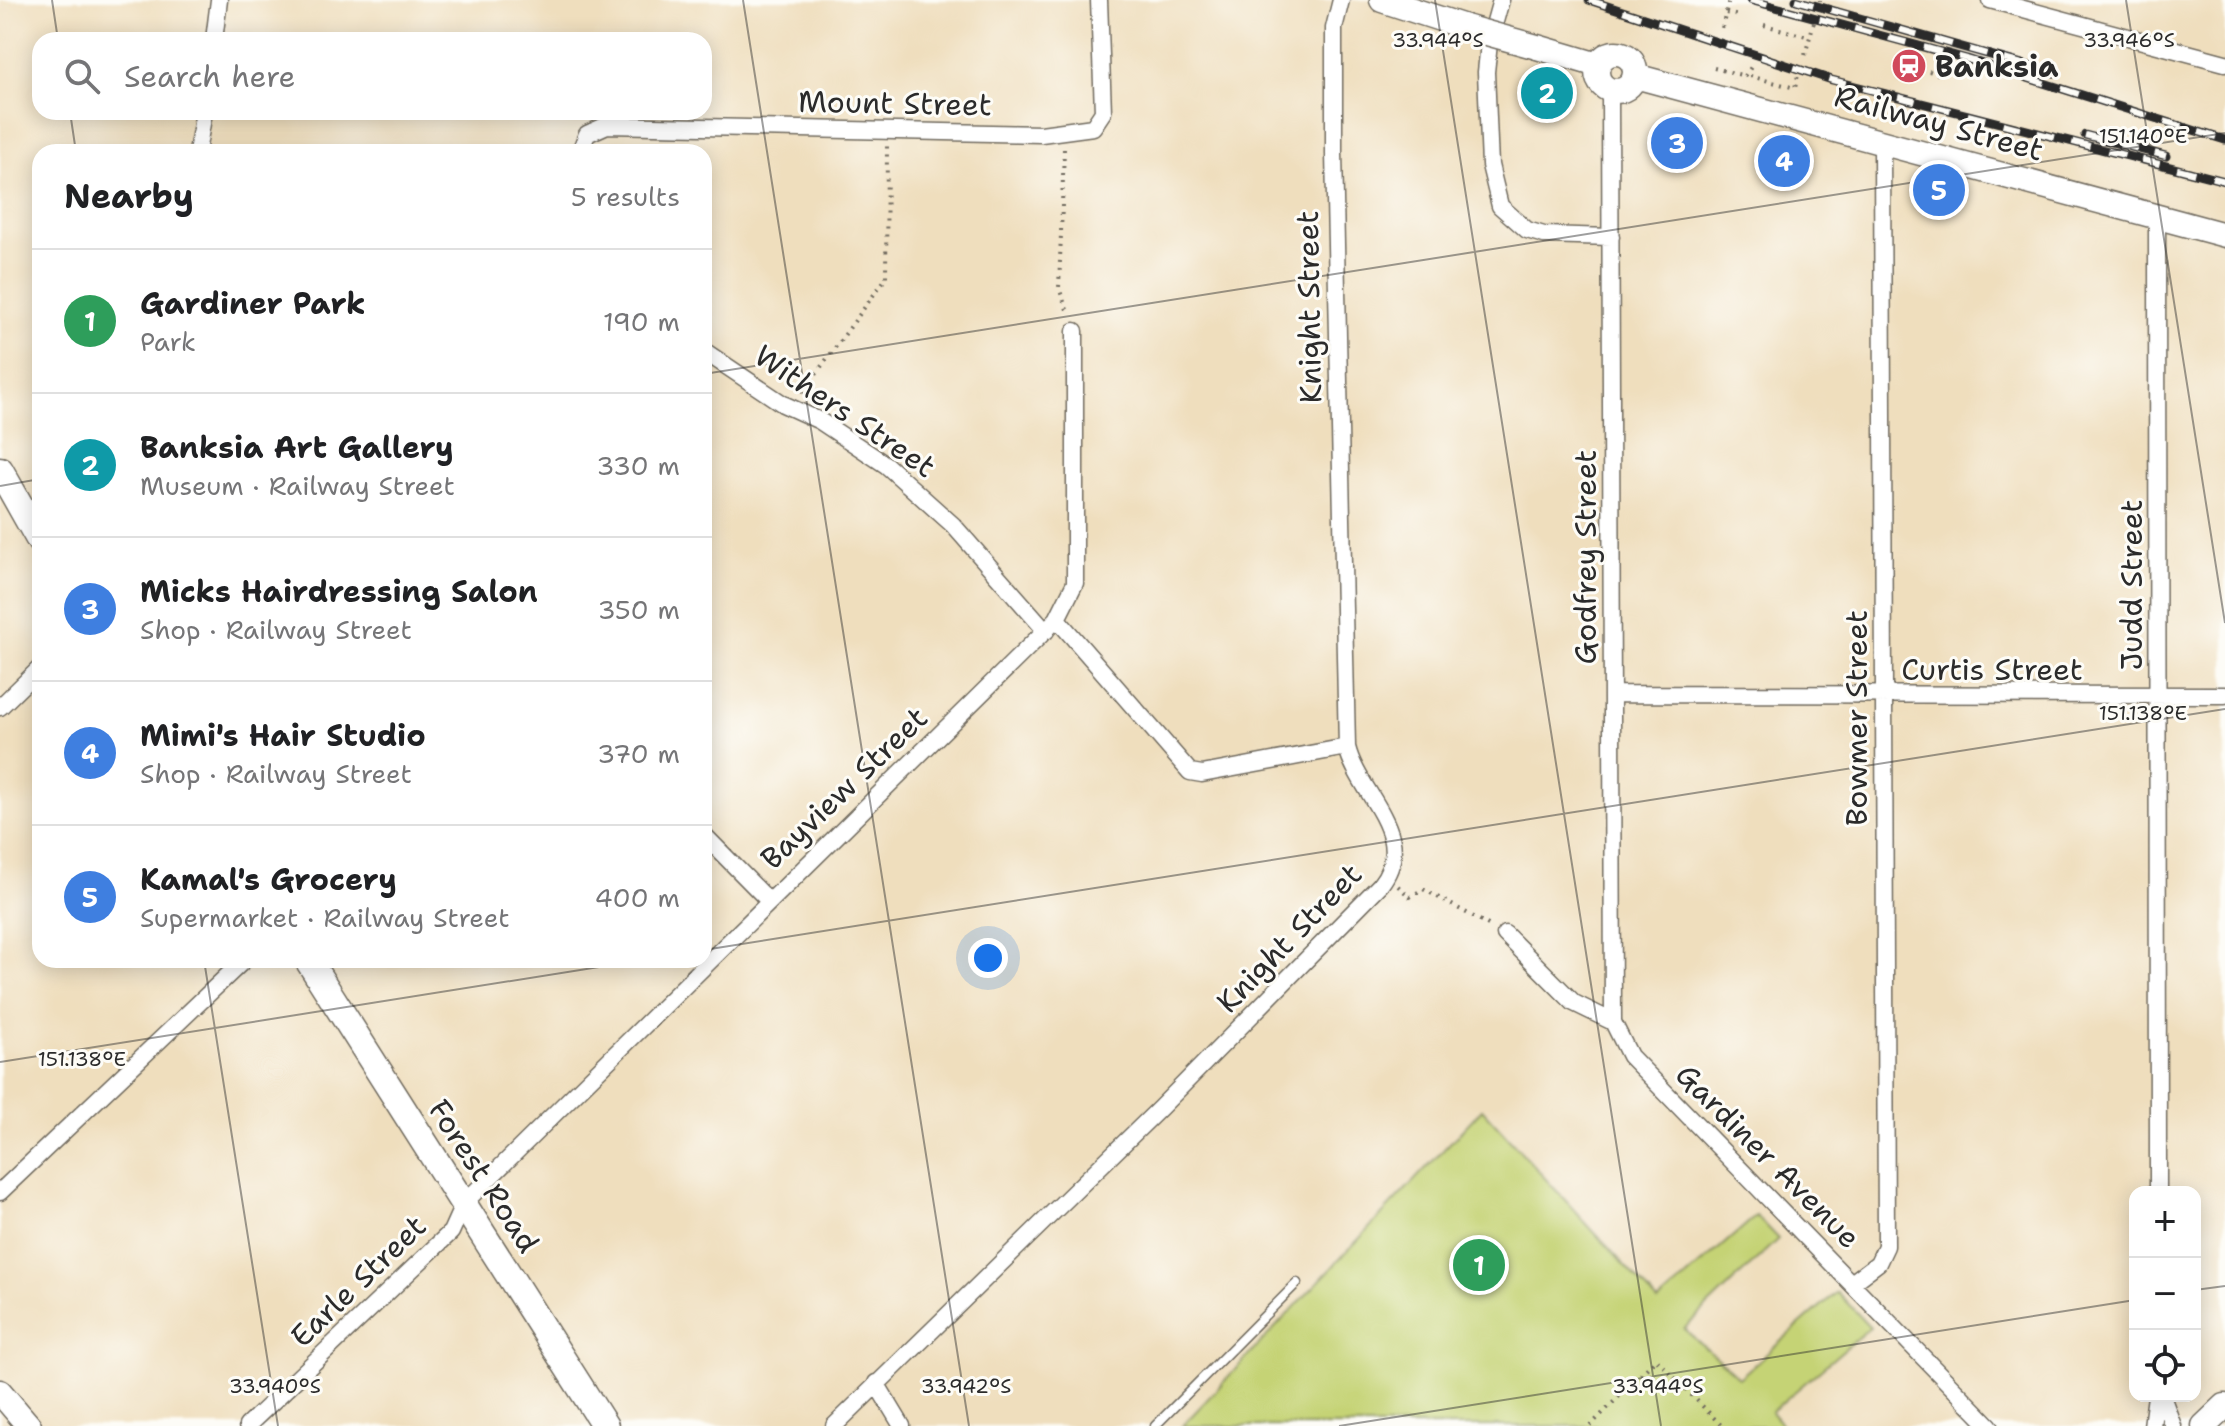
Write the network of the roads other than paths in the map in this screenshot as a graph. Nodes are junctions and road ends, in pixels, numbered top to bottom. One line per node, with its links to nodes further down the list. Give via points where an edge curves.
1 (219, 0): 7 (street)
2 (1099, 0): 15 (street, Mount Street, via 1103,112 1093,127 1041,134 607,125 587,134)
3 (1341, 0): 30 (street, Knight Street, via 1334,28 1334,137)
4 (1382, 0): 9 (street, bridge)
5 (1501, 0): 18 (street, via 1486,72 1490,165 1500,206 1527,230 1544,235)
6 (1990, 0): 8 (street)
7 (215, 32)
8 (2225, 63)
9 (1598, 65): 10 (street, via 1606,55 1618,53 1629,58); 11 (street, via 1597,77)
10 (1635, 76): 11 (street, via 1623,90); 13 (street, Railway Street)
11 (1610, 91): 18 (street, Godfrey Street)
12 (203, 120): 14 (street)
13 (1882, 140): 16 (street, Railway Street); 28 (street, Bowmer Street)
14 (198, 144)
15 (583, 144)
16 (2157, 217): 17 (street, Railway Street); 27 (street, Judd Street)
17 (2225, 235)
18 (1611, 237): 25 (street, Godfrey Street)
19 (1075, 331): 23 (street, Bayview Street, via 1075,583)
20 (712, 356): 23 (street, Withers Street, via 886,465 938,509)
21 (0, 470): 22 (main road)
22 (32, 527)
23 (1051, 625): 30 (street, Withers Street, via 1190,772); 32 (street, Bayview Street)
24 (32, 676): 29 (street)
25 (1614, 694): 28 (street, Curtis Street); 38 (street, Godfrey Street)
26 (2225, 695): 27 (street, Curtis Street)
27 (2160, 696): 28 (street, Curtis Street); 39 (street, Judd Street)
28 (1883, 697): 42 (street, Bowmer Street, via 1886,1246 1878,1263)
29 (0, 707)
30 (1347, 747): 44 (street, Knight Street, via 1357,778 1390,826 1393,852 1388,876 1160,1108)
31 (712, 843): 32 (street)
32 (769, 901): 34 (street, Bayview Street)
33 (1505, 934): 38 (street, via 1574,1003)
34 (712, 957)
35 (236, 968): 40 (street)
36 (313, 968): 41 (main road, Forest Road)
37 (701, 968): 41 (street, Bayview Street)
38 (1613, 1022): 42 (street, Gardiner Avenue, via 1630,1056)
39 (2158, 1186)
40 (0, 1192)
41 (464, 1203): 50 (street, Earle Street, via 451,1232); 51 (main road, Forest Road)
42 (1853, 1282): 55 (street, Gardiner Avenue)
43 (1297, 1283): 54 (lane)
44 (876, 1383): 52 (street, Knight Street); 53 (street)
45 (0, 1392): 49 (street)
46 (2158, 1402): 56 (street)
47 (2162, 1402): 57 (street)
48 (2225, 1406): 58 (street)
49 (29, 1426)
50 (247, 1426)
51 (605, 1426)
52 (834, 1426)
53 (902, 1426)
54 (1155, 1426)
55 (1990, 1426)
56 (2152, 1426)
57 (2173, 1426)
58 (2204, 1426)

